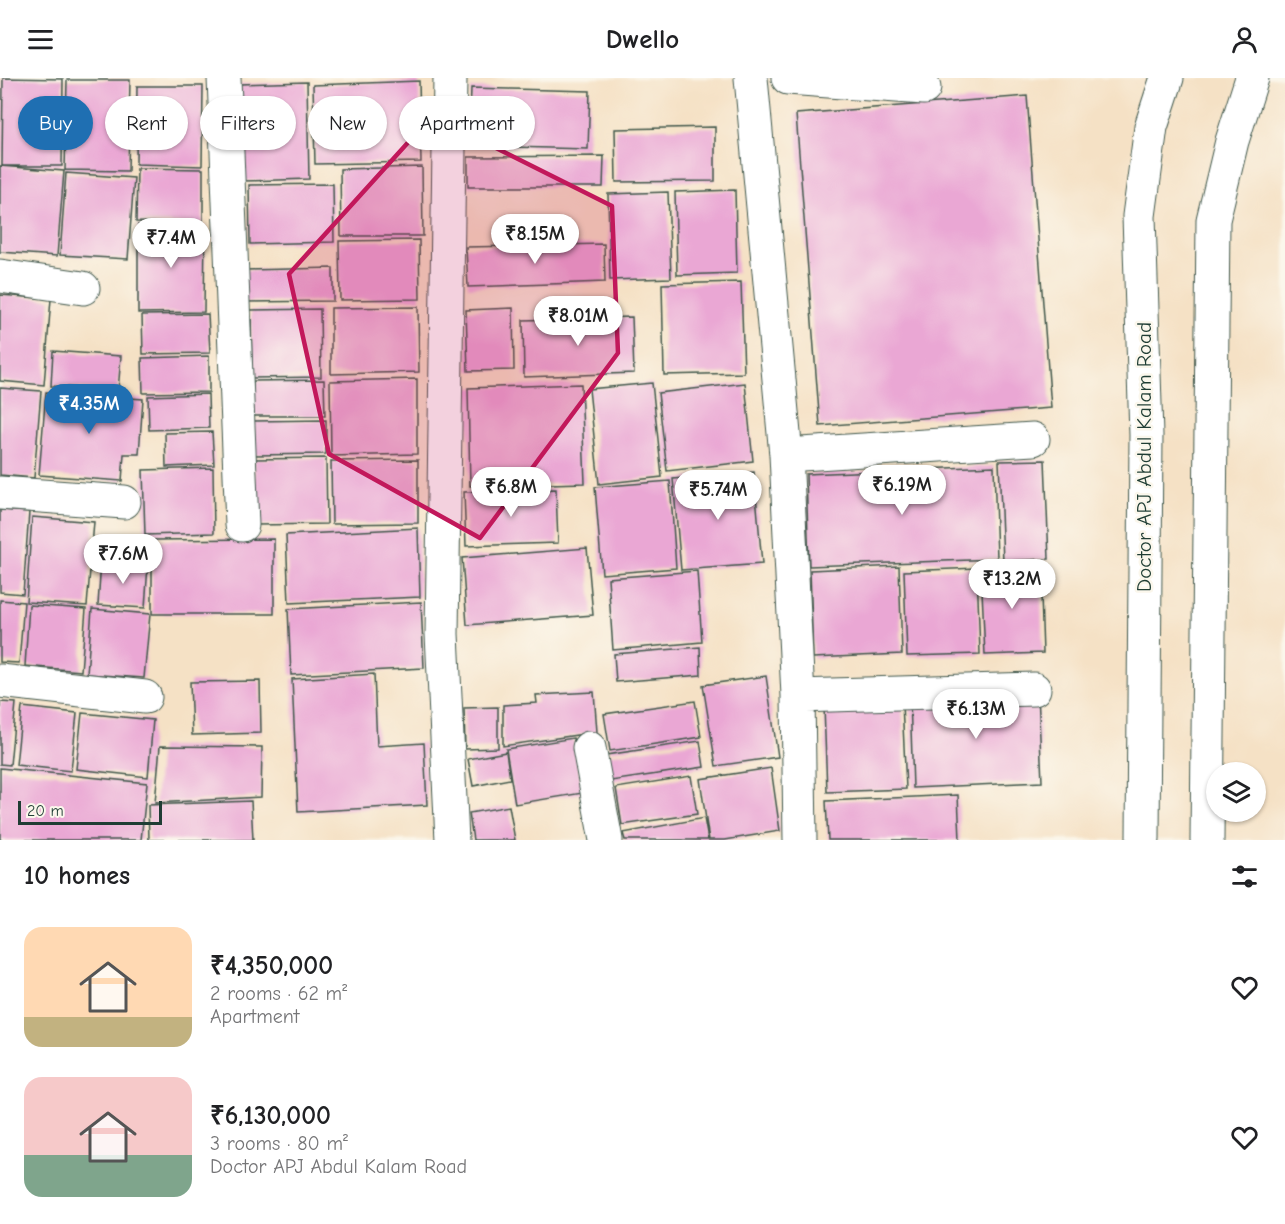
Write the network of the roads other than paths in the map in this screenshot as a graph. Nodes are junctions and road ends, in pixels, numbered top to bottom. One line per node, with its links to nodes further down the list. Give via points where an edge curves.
1 (224, 78): 14 (street)
2 (450, 78): 20 (street, via 442,634)
3 (751, 78): 11 (street)
4 (788, 78): 7 (street)
5 (1167, 78): 23 (street, Doctor APJ Abdul Kalam Road, via 1150,128 1139,216 1146,435)
6 (1252, 78): 24 (street, via 1213,220)
7 (924, 87)
8 (0, 276): 9 (street)
9 (83, 288)
10 (1033, 438): 11 (street)
11 (786, 455): 17 (street)
12 (0, 493): 13 (street)
13 (124, 502)
14 (242, 525)
15 (0, 681): 18 (street)
16 (1034, 689): 17 (street)
17 (798, 696): 22 (street)
18 (145, 697)
19 (589, 748): 21 (street)
20 (452, 840)
21 (606, 840)
22 (800, 840)
23 (1143, 840)
24 (1207, 840)

